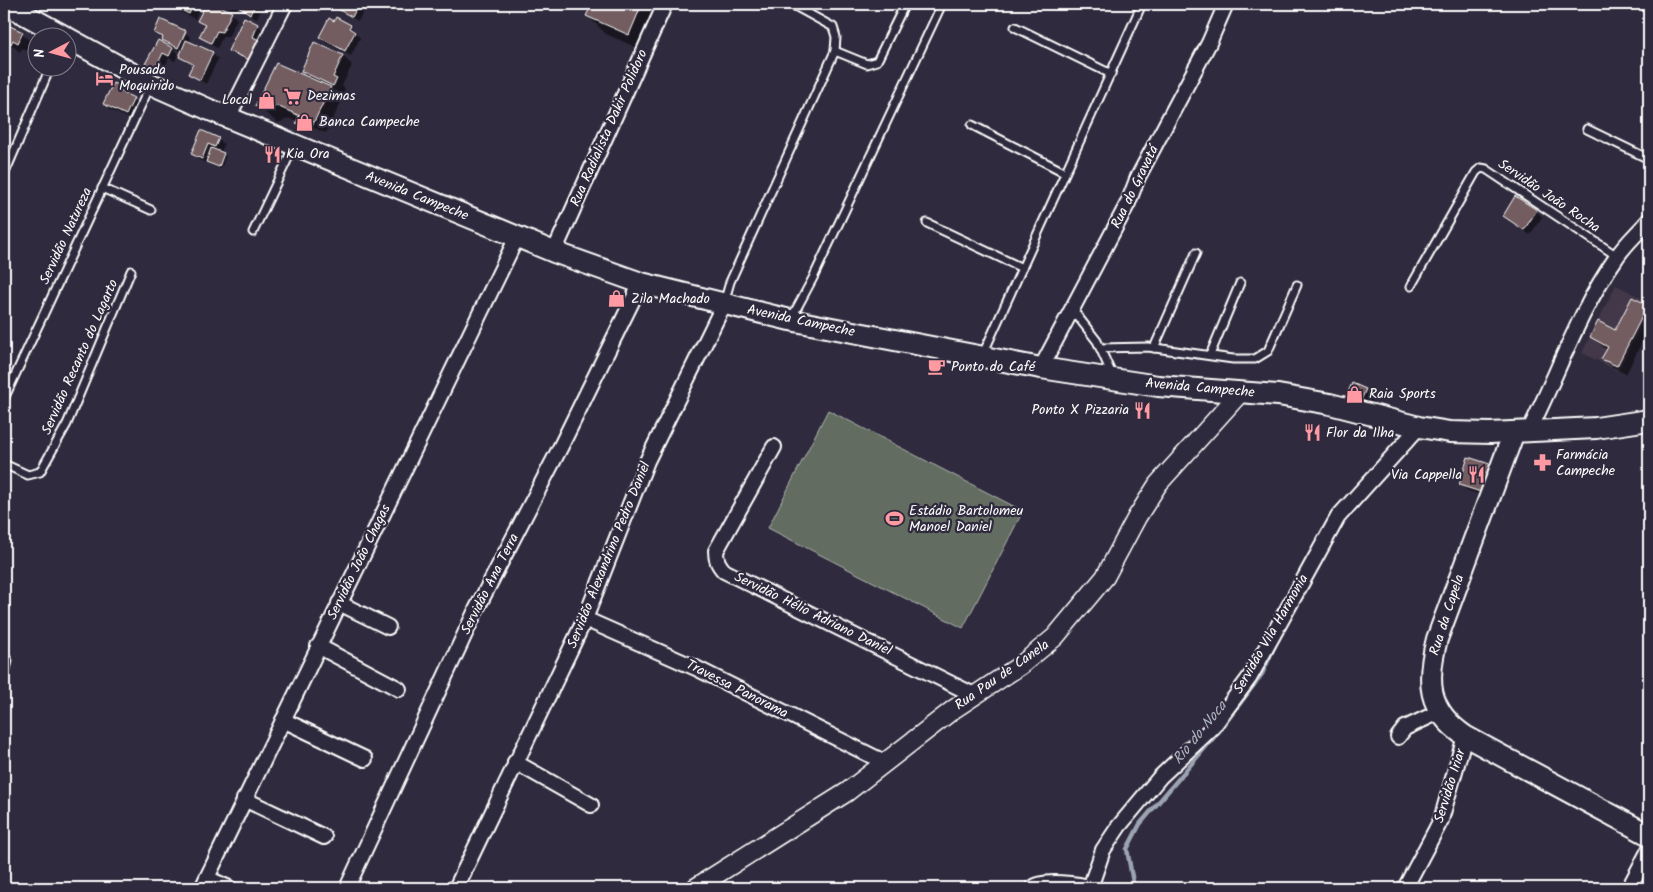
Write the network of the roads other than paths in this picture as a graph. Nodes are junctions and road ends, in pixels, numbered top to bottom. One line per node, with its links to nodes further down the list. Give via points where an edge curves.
1 (6, 4): 10 (main road, Avenida Campeche)
2 (285, 4): 16 (street)
3 (665, 4): 29 (street, Rua Radialista Dakir Polidoro)
4 (791, 4): 12 (lane, via 833,26 836,37)
5 (905, 4): 12 (lane, via 878,61 867,64)
6 (942, 4): 40 (lane, via 813,278)
7 (1142, 4): 13 (lane)
8 (1226, 4): 39 (street, Rua do Gravatá)
9 (1015, 27): 13 (lane)
10 (49, 28)
11 (78, 44): 15 (main road, Avenida Campeche)
12 (834, 51): 38 (lane, via 730,282)
13 (1111, 74): 21 (lane)
14 (46, 78): 22 (lane)
15 (151, 84): 16 (main road, Avenida Campeche); 23 (lane, Servidão Natureza)
16 (228, 118): 19 (main road, Avenida Campeche)
17 (972, 126): 21 (lane)
18 (1586, 130): 20 (lane)
19 (294, 146): 27 (lane); 28 (main road, Avenida Campeche)
20 (1649, 159)
21 (1064, 172): 32 (lane)
22 (4, 175)
23 (102, 188): 24 (lane); 48 (lane, Servidão Natureza)
24 (150, 210)
25 (1649, 220): 31 (street, Rua da Capela)
26 (927, 223): 32 (lane)
27 (253, 232)
28 (517, 237): 29 (main road, Avenida Campeche); 54 (street, Servidão João Chagas)
29 (554, 252): 34 (main road, Avenida Campeche)
30 (1196, 253): 42 (lane)
31 (1617, 256): 37 (lane, Servidão João Rocha, via 1481,168); 51 (street, Rua da Capela)
32 (1022, 268): 44 (lane)
33 (131, 270): 53 (lane, Servidão Recanto do Lagarto, via 66,424 40,472 28,475)
34 (641, 283): 38 (main road, Avenida Campeche); 76 (street, Servidão Ana Terra, via 562,446 476,610)
35 (1240, 283): 43 (lane)
36 (1297, 285): 43 (lane, via 1268,351 1255,359)
37 (1411, 286)
38 (724, 304): 40 (main road, Avenida Campeche); 55 (street, Servidão Alexandrino Pedro Daniel, via 651,453)
39 (1072, 309): 41 (lane); 45 (street, Rua do Gravatá)
40 (790, 320): 44 (main road, Avenida Campeche)
41 (1100, 348): 42 (lane); 46 (lane)
42 (1154, 348): 43 (lane)
43 (1210, 356)
44 (982, 357): 45 (main road, Avenida Campeche)
45 (1041, 368): 46 (main road, Avenida Campeche)
46 (1114, 381): 47 (main road, Avenida Campeche)
47 (1240, 392): 50 (main road, Avenida Campeche, via 1330,404); 61 (street, Rua Pau de Canela, via 1158,484 1105,577 1070,622 1039,651)
48 (4, 399)
49 (1649, 420): 51 (main road, Avenida Campeche, via 1596,428)
50 (1419, 427): 51 (main road, Avenida Campeche, via 1450,432); 80 (street, Servidão Vila Harmonia, via 1338,517 1250,677 1212,728 1160,777 1119,826 1103,850)
51 (1522, 431): 62 (main road, Rua da Capela, via 1437,640 1432,657 1431,686)
52 (774, 447): 61 (street, Servidão Hélio Adriano Daniel, via 716,551 719,566)
53 (4, 464)
54 (339, 603): 56 (street); 57 (street, Servidão João Chagas)
55 (585, 619): 67 (street, Servidão Alexandrino Pedro Daniel); 68 (street, Travessa Panorama, via 696,668)
56 (388, 628)
57 (318, 646): 60 (street); 63 (street, Servidão João Chagas)
58 (4, 655): 59 (lane, via 8,661)
59 (4, 676)
60 (399, 689)
61 (974, 695): 68 (street, Rua Pau de Canela)
62 (1439, 712): 64 (main road, Rua da Capela); 65 (street, via 1405,728)
63 (283, 720): 66 (street); 69 (street, Servidão João Chagas)
64 (1465, 736): 71 (main road, Rua da Capela); 81 (street, Servidão Iriar, via 1441,820)
65 (1398, 737)
66 (365, 759)
67 (515, 762): 70 (street); 77 (street, Servidão Alexandrino Pedro Daniel)
68 (886, 763): 78 (street, Rua Pau de Canela, via 823,808)
69 (244, 799): 72 (street); 74 (street, Servidão João Chagas)
70 (591, 805)
71 (1649, 835)
72 (324, 837)
73 (1649, 850): 82 (street)
74 (205, 883): 75 (street)
75 (228, 888)
76 (347, 888)
77 (456, 888)
78 (695, 888)
79 (1033, 888): 80 (street, via 1038,884 1051,883)
80 (1090, 888)
81 (1405, 888)
82 (1629, 888)

